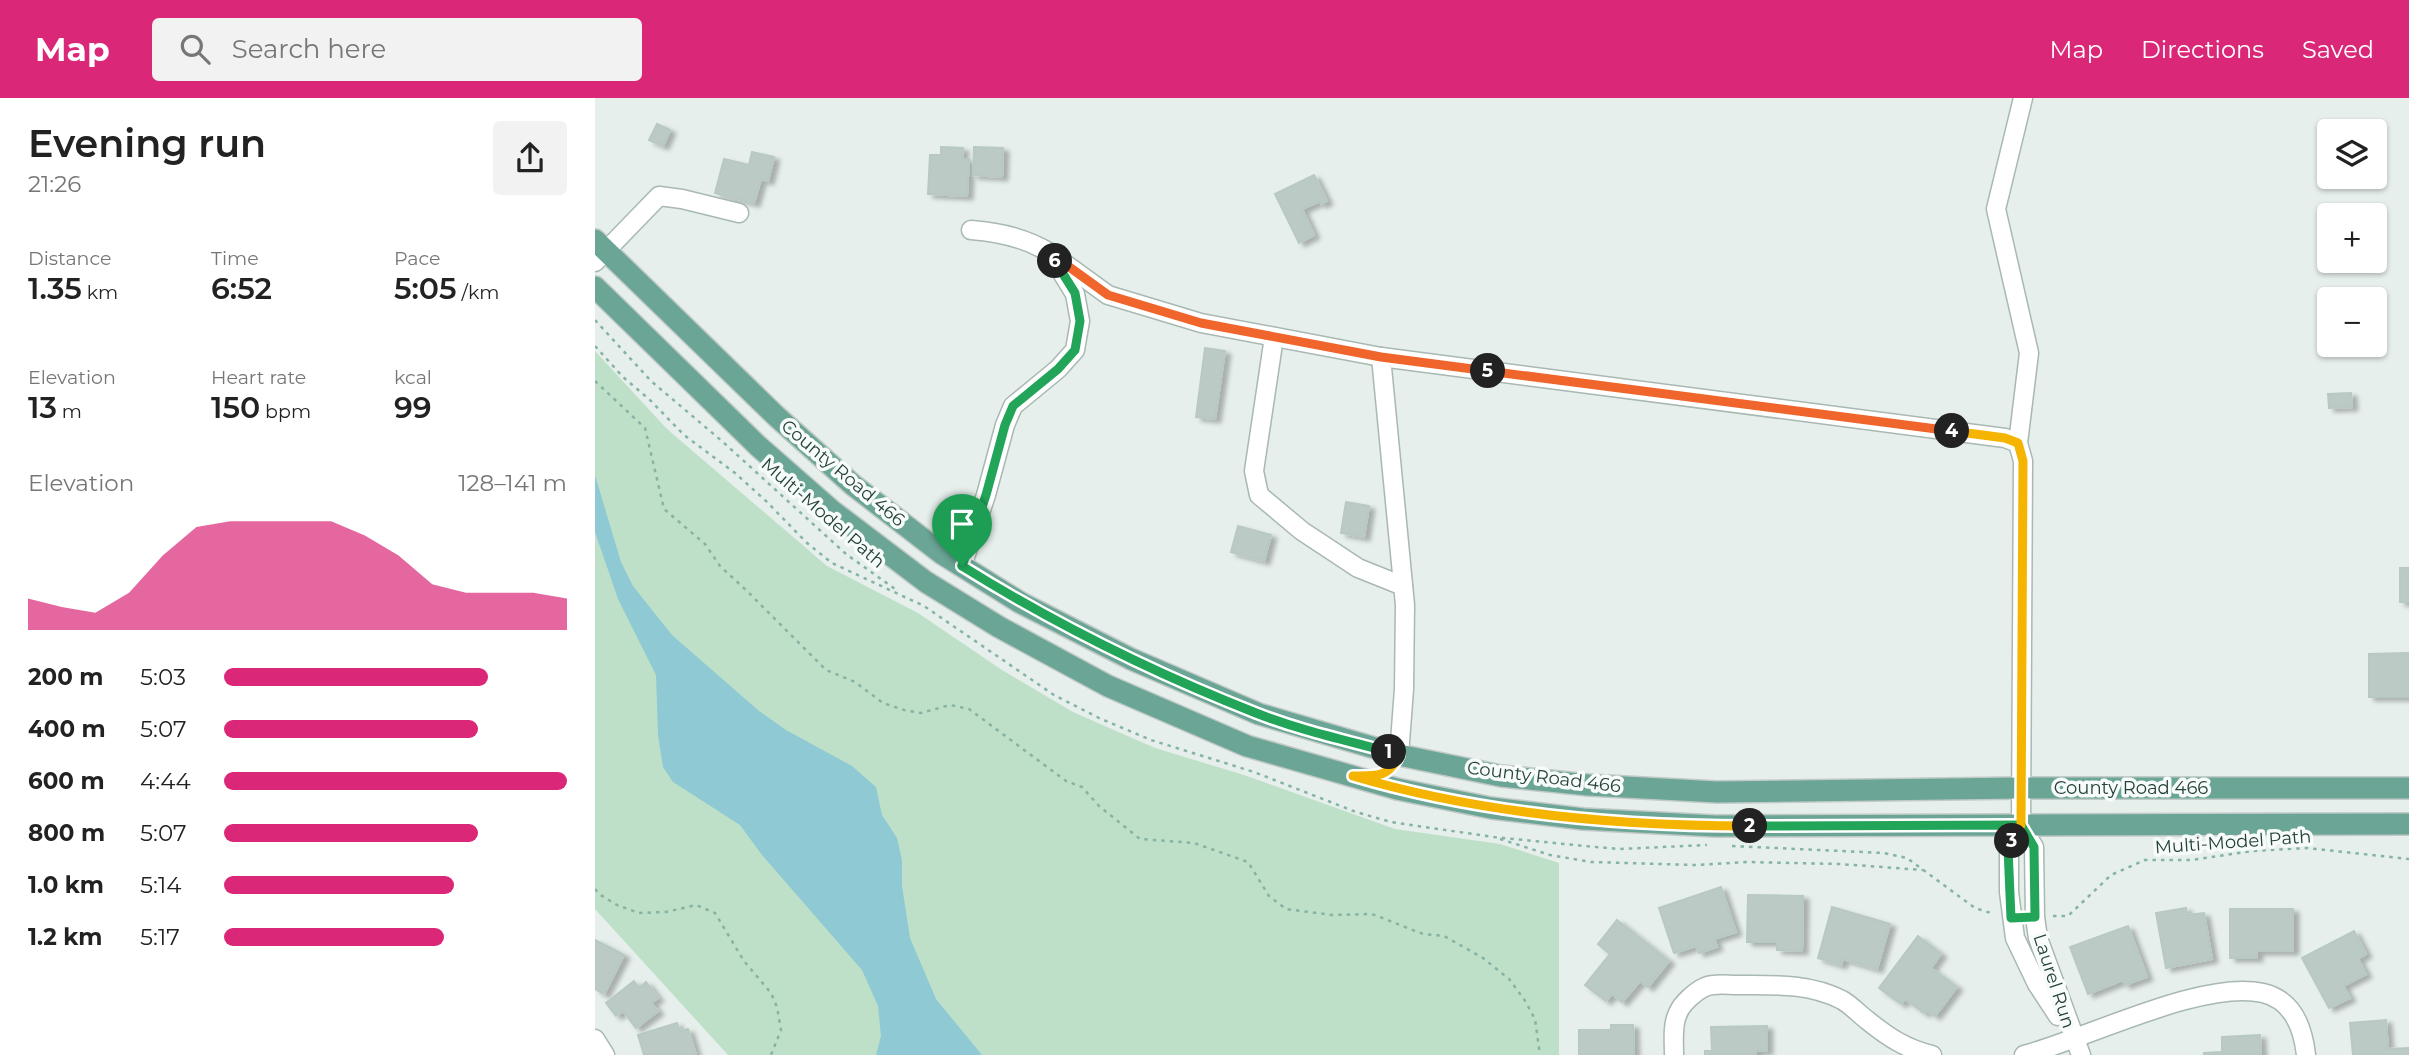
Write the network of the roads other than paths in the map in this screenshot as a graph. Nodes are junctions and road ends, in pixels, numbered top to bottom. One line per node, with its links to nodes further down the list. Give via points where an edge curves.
1 (2023, 98): 9 (street, via 1996,209 2029,353)
2 (739, 213): 4 (street, via 659,197)
3 (971, 230): 5 (street, via 1033,242)
4 (599, 251): 10 (main road, County Road 466, via 853,485)
5 (1050, 253): 7 (street, via 1108,295 1201,323); 10 (street, via 1075,293 1080,321 1075,350 1013,406)
6 (595, 287): 13 (main road, County Road 466, via 758,446 831,510 926,582 999,628 1108,686 1247,746)
7 (1274, 337): 8 (street); 11 (street, via 1254,471 1259,495 1358,568)
8 (1381, 357): 9 (street); 11 (street)
9 (2018, 443): 14 (street, via 2023,461)
10 (962, 566): 12 (main road, County Road 466, via 1021,603 1119,653 1246,709)
11 (1403, 586): 12 (street)
12 (1399, 755): 13 (main road, via 1394,768 1380,775); 14 (main road, County Road 466, via 1501,776 1717,792)
13 (1353, 776): 17 (main road, County Road 466, via 1491,808 1583,819 1715,826)
14 (2020, 788): 15 (main road, County Road 466); 17 (street)
15 (2409, 788)
16 (2409, 824): 17 (main road, County Road 466)
17 (2021, 825): 19 (street, Laurel Run, via 2034,847 2040,943); 19 (street, Laurel Run, via 2008,848 2015,938 2037,984)
18 (595, 1039): 21 (street)
19 (2077, 1047): 24 (street); 25 (street, via 2199,997 2254,992 2290,1009 2299,1021)
20 (1901, 1050): 22 (street, via 1844,1002 1824,993 1784,985 1717,985 1705,987 1678,1013); 23 (street)
21 (605, 1055)
22 (1674, 1055)
23 (1932, 1055)
24 (2024, 1055)
25 (2306, 1055)

